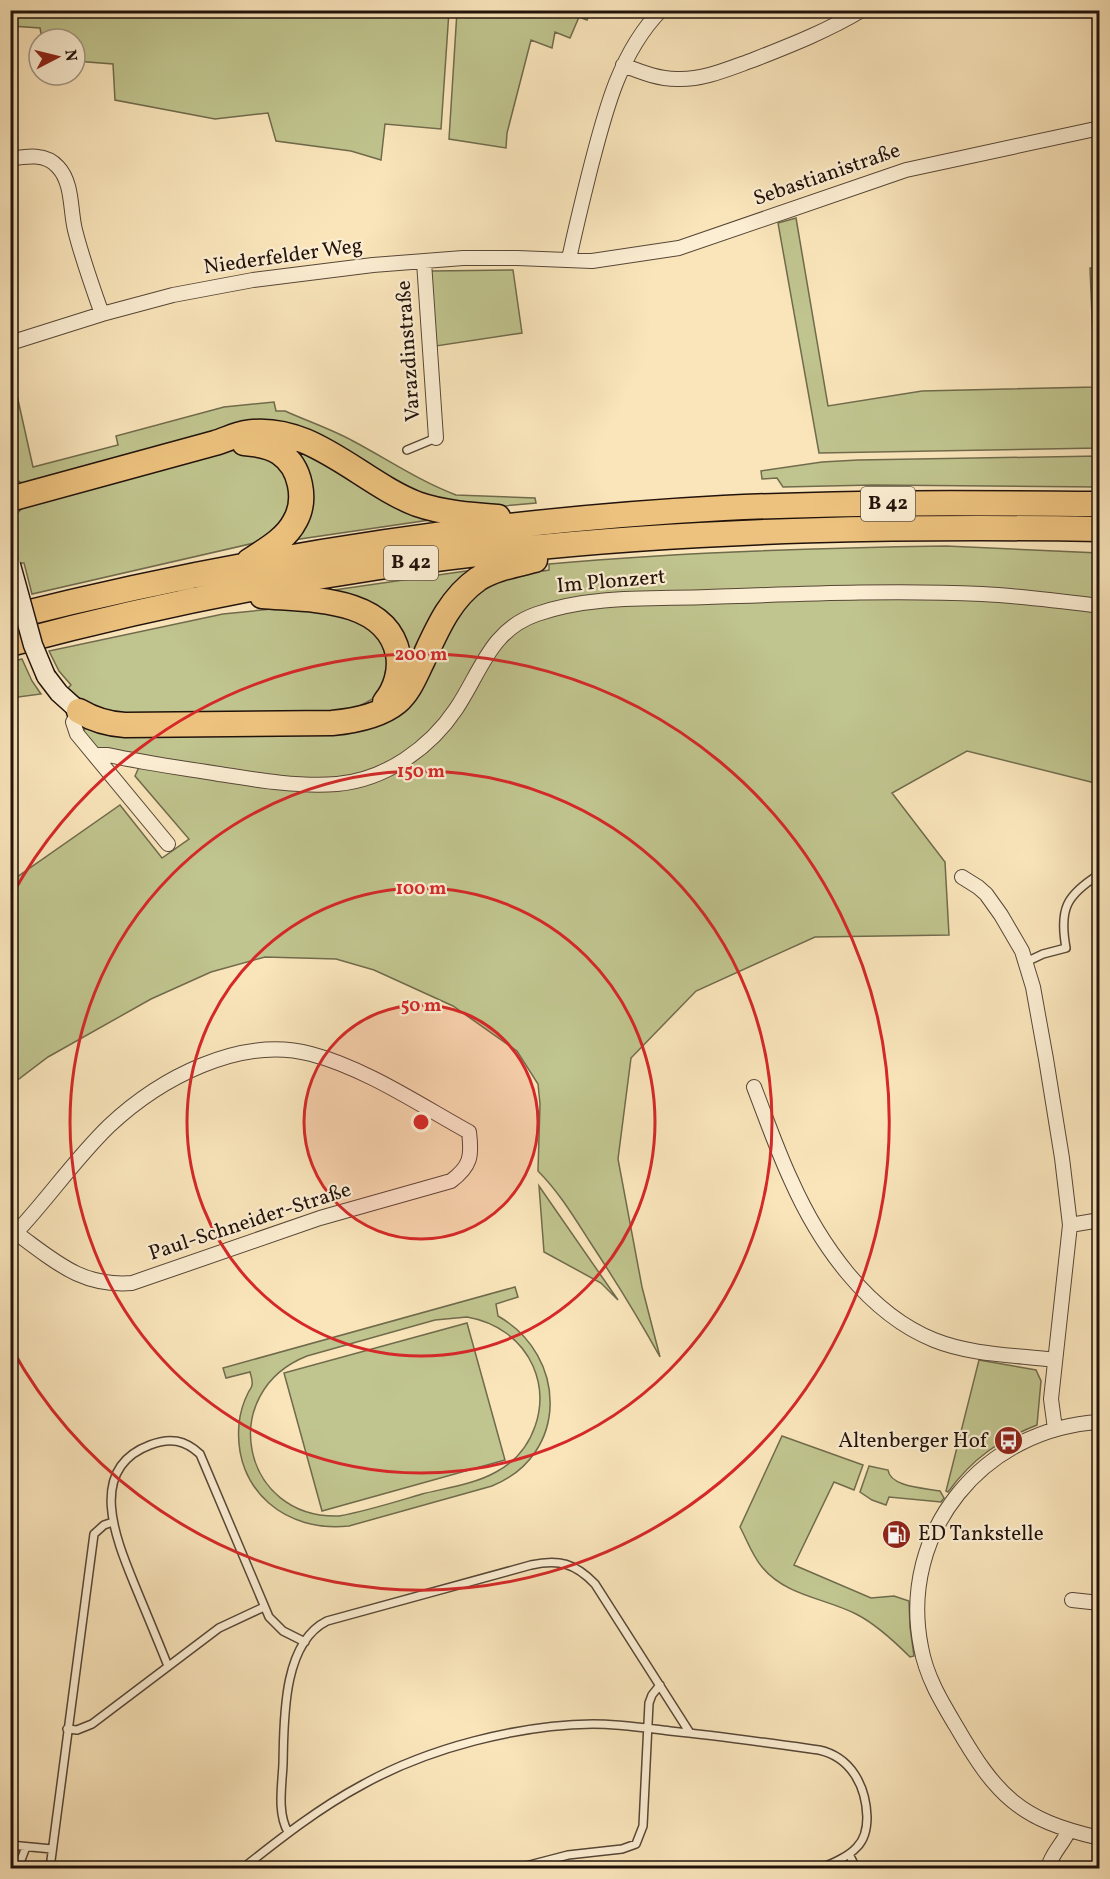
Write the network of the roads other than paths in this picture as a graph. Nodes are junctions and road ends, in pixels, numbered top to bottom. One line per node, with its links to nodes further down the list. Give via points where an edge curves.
1 (661, 10): 3 (street)
2 (862, 10): 3 (street, via 793,45 698,78 656,77)
3 (623, 65): 6 (street, via 603,119)
4 (1100, 128): 6 (street, Sebastianistraße, via 906,170 679,248 592,261)
5 (10, 159): 8 (street, via 46,158 67,181 75,229)
6 (569, 259): 7 (street, Niederfelder Weg, via 463,258)
7 (424, 262): 8 (street, Niederfelder Weg, via 253,280); 10 (street, Varazdinstraße)
8 (102, 314): 9 (street, Niederfelder Weg)
9 (10, 343)
10 (436, 438): 12 (lane)
11 (215, 443): 13 (highway); 15 (highway, via 253,432 286,435 310,443 417,504 471,515); 21 (highway, via 240,442 271,448 290,462 300,486 299,512 289,531)
12 (407, 450)
13 (10, 499)
14 (1100, 504): 15 (highway, B 42, via 826,505 689,510)
15 (555, 521): 21 (highway, B 42)
16 (1032, 529): 17 (highway, B 42); 18 (highway, B 42, via 788,532); 19 (highway)
17 (1100, 529)
18 (594, 543): 22 (highway, B 42, via 404,564); 27 (highway, via 496,570 479,579 447,612 400,699)
19 (1100, 545)
20 (11, 565): 26 (street, bridge, via 33,645 46,676)
21 (240, 566): 24 (highway, B 42)
22 (230, 594): 25 (highway, B 42); 27 (highway, via 328,601 359,610 382,624 396,646 399,669 387,699)
23 (1100, 606): 28 (street, Im Plonzert, via 1001,595 935,593 582,604 532,616 510,629 493,644 455,711 434,738 407,758 368,777 339,784 307,784 108,755)
24 (10, 618)
25 (10, 644)
26 (79, 711): 27 (highway, via 93,720 124,725 332,723); 28 (street, via 73,727)
27 (369, 715)
28 (96, 757): 29 (street)
29 (168, 844)
30 (1100, 874): 32 (lane, via 1066,904 1062,922 1066,948)
31 (962, 877): 32 (street, via 991,900)
32 (1026, 962): 35 (street, via 1035,995)
33 (754, 1087): 37 (street, via 808,1215 845,1269 882,1307 913,1329 945,1344)
34 (1100, 1220): 35 (street)
35 (1070, 1225): 37 (street)
36 (13, 1236): 36 (street, Paul-Schneider-Straße, via 91,1280 132,1283 320,1218 451,1181 469,1163 469,1132 375,1081 310,1053 282,1050 224,1057 169,1080 109,1126)
37 (1055, 1360): 39 (street, via 1051,1399)
38 (1100, 1422): 39 (street)
39 (1055, 1429): 50 (street, via 1010,1447 975,1474 954,1498 937,1525 926,1554 917,1609 927,1671 986,1775 1025,1811)
40 (113, 1522): 43 (lane, via 116,1475 129,1455 160,1441 182,1441 193,1447 200,1454); 45 (lane, via 118,1544); 48 (lane, via 94,1534)
41 (1072, 1600): 42 (street)
42 (1100, 1603)
43 (264, 1607): 44 (lane, via 275,1625); 45 (lane, via 219,1628)
44 (305, 1642): 46 (lane, via 318,1625 327,1621 531,1565 564,1563 595,1584); 51 (lane, via 292,1670 285,1704 281,1806)
45 (168, 1665): 48 (lane, via 92,1724)
46 (660, 1685): 47 (lane, via 649,1703); 49 (lane)
47 (647, 1728): 49 (lane); 51 (lane, via 555,1726 456,1747 363,1784); 60 (lane, via 644,1826 636,1844 568,1854)
48 (67, 1729): 55 (lane)
49 (690, 1733): 56 (lane, via 819,1750 839,1758 858,1779 867,1808 864,1837)
50 (1069, 1830): 52 (street); 63 (street)
51 (288, 1832): 59 (lane)
52 (1100, 1838)
53 (10, 1845): 54 (lane)
54 (26, 1847): 55 (lane); 57 (lane, via 21,1860)
55 (52, 1849): 58 (lane)
56 (849, 1854): 61 (lane); 62 (lane)
57 (10, 1868)
58 (50, 1869)
59 (243, 1869)
60 (518, 1869)
61 (821, 1869)
62 (856, 1869)
63 (1048, 1869)

